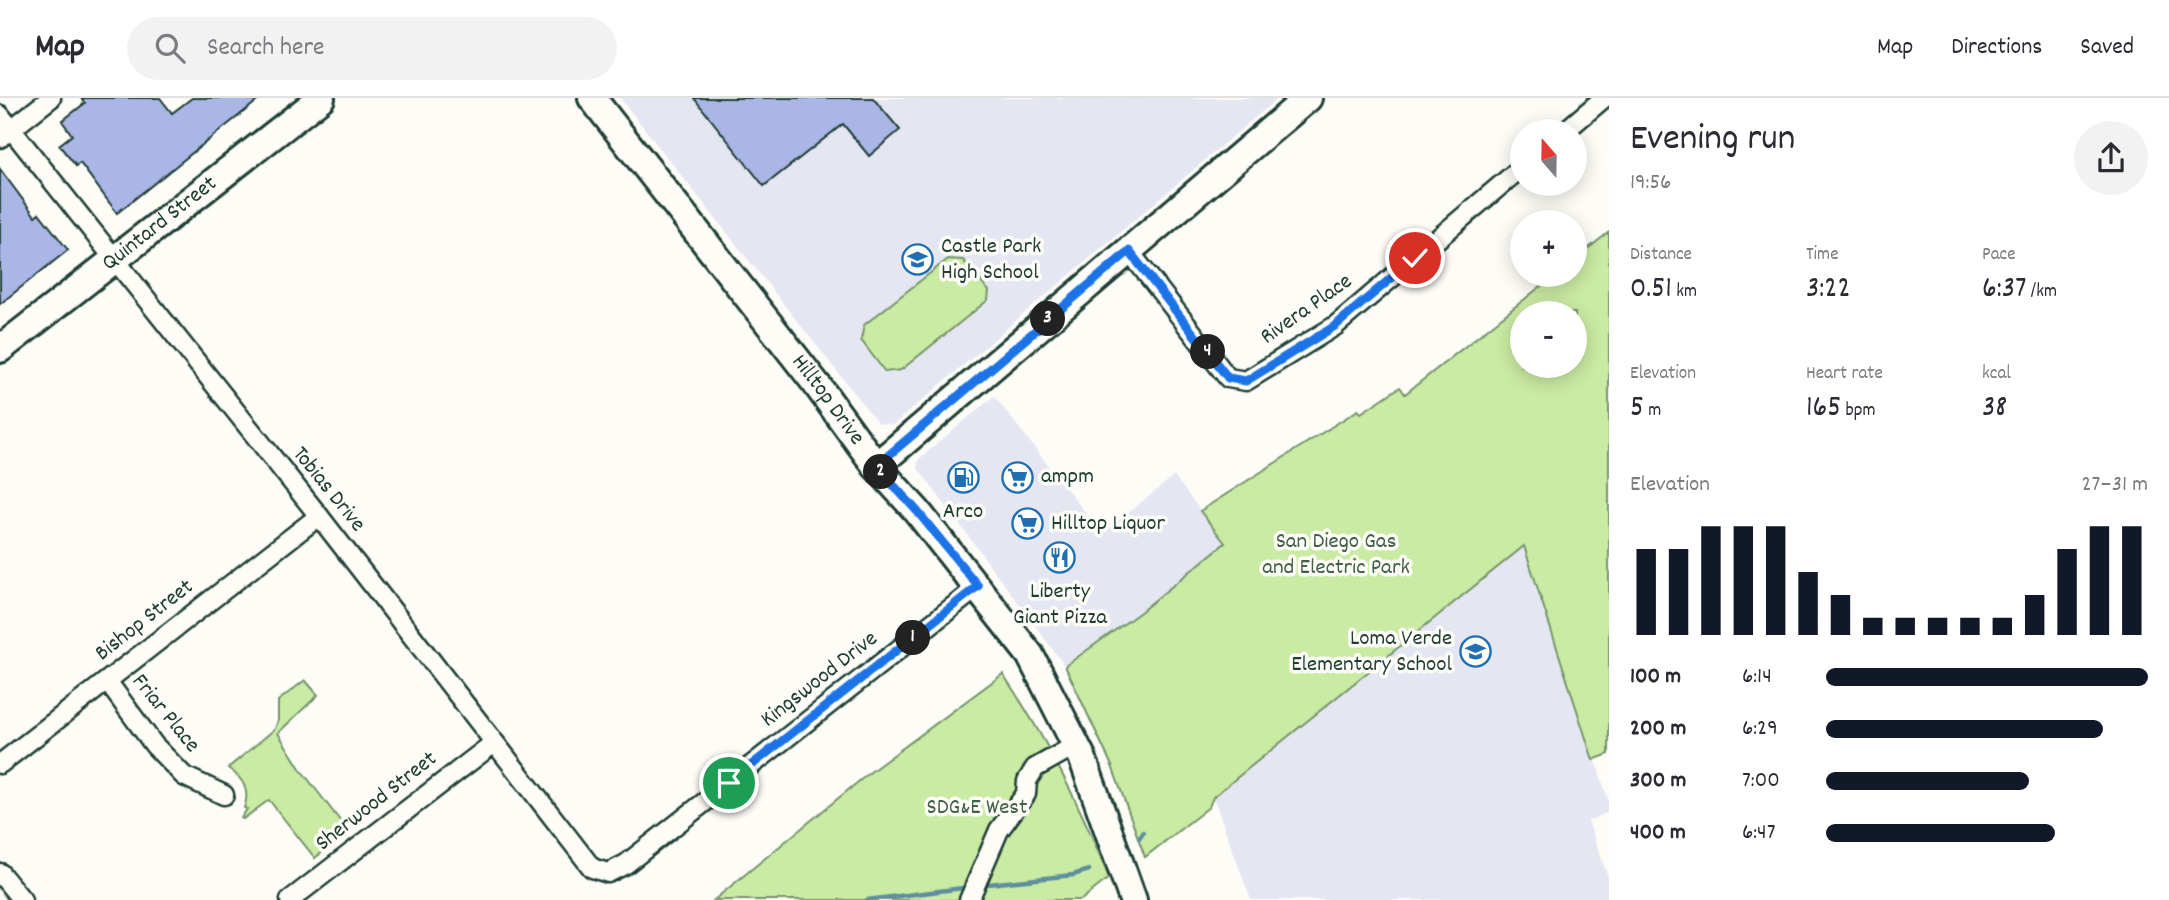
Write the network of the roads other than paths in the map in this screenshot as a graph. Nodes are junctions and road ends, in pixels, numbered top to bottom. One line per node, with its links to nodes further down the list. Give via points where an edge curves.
1 (51, 98): 7 (street)
2 (321, 98): 10 (main road, Quintard Street)
3 (592, 98): 12 (main road, Hilltop Drive)
4 (1308, 98): 9 (main road)
5 (1604, 98): 6 (street)
6 (1579, 119)
7 (4, 128): 10 (street, Tobias Drive)
8 (1510, 177): 9 (street, Rivera Place, via 1335,326 1246,381 1228,378)
9 (1129, 251): 12 (main road)
10 (115, 261): 11 (main road, Quintard Street); 13 (street, Tobias Drive)
11 (0, 349)
12 (876, 466): 14 (main road, Hilltop Drive)
13 (319, 516): 15 (street, Bishop Street); 16 (street, Tobias Drive)
14 (978, 586): 17 (main road, Hilltop Drive, via 1030,655); 20 (street, Kingswood Drive)
15 (107, 681): 18 (street, Bishop Street); 19 (street, Friar Place, via 184,776)
16 (494, 744): 20 (street, Tobias Drive, via 592,867 608,873); 23 (street, Sherwood Street)
17 (1076, 745): 24 (street, via 1035,768 1027,780 1026,794 999,830); 25 (main road, Hilltop Drive)
18 (0, 764)
19 (224, 796)
20 (626, 864)
21 (0, 873): 22 (street)
22 (22, 900)
23 (290, 900)
24 (969, 900)
25 (1133, 900)

